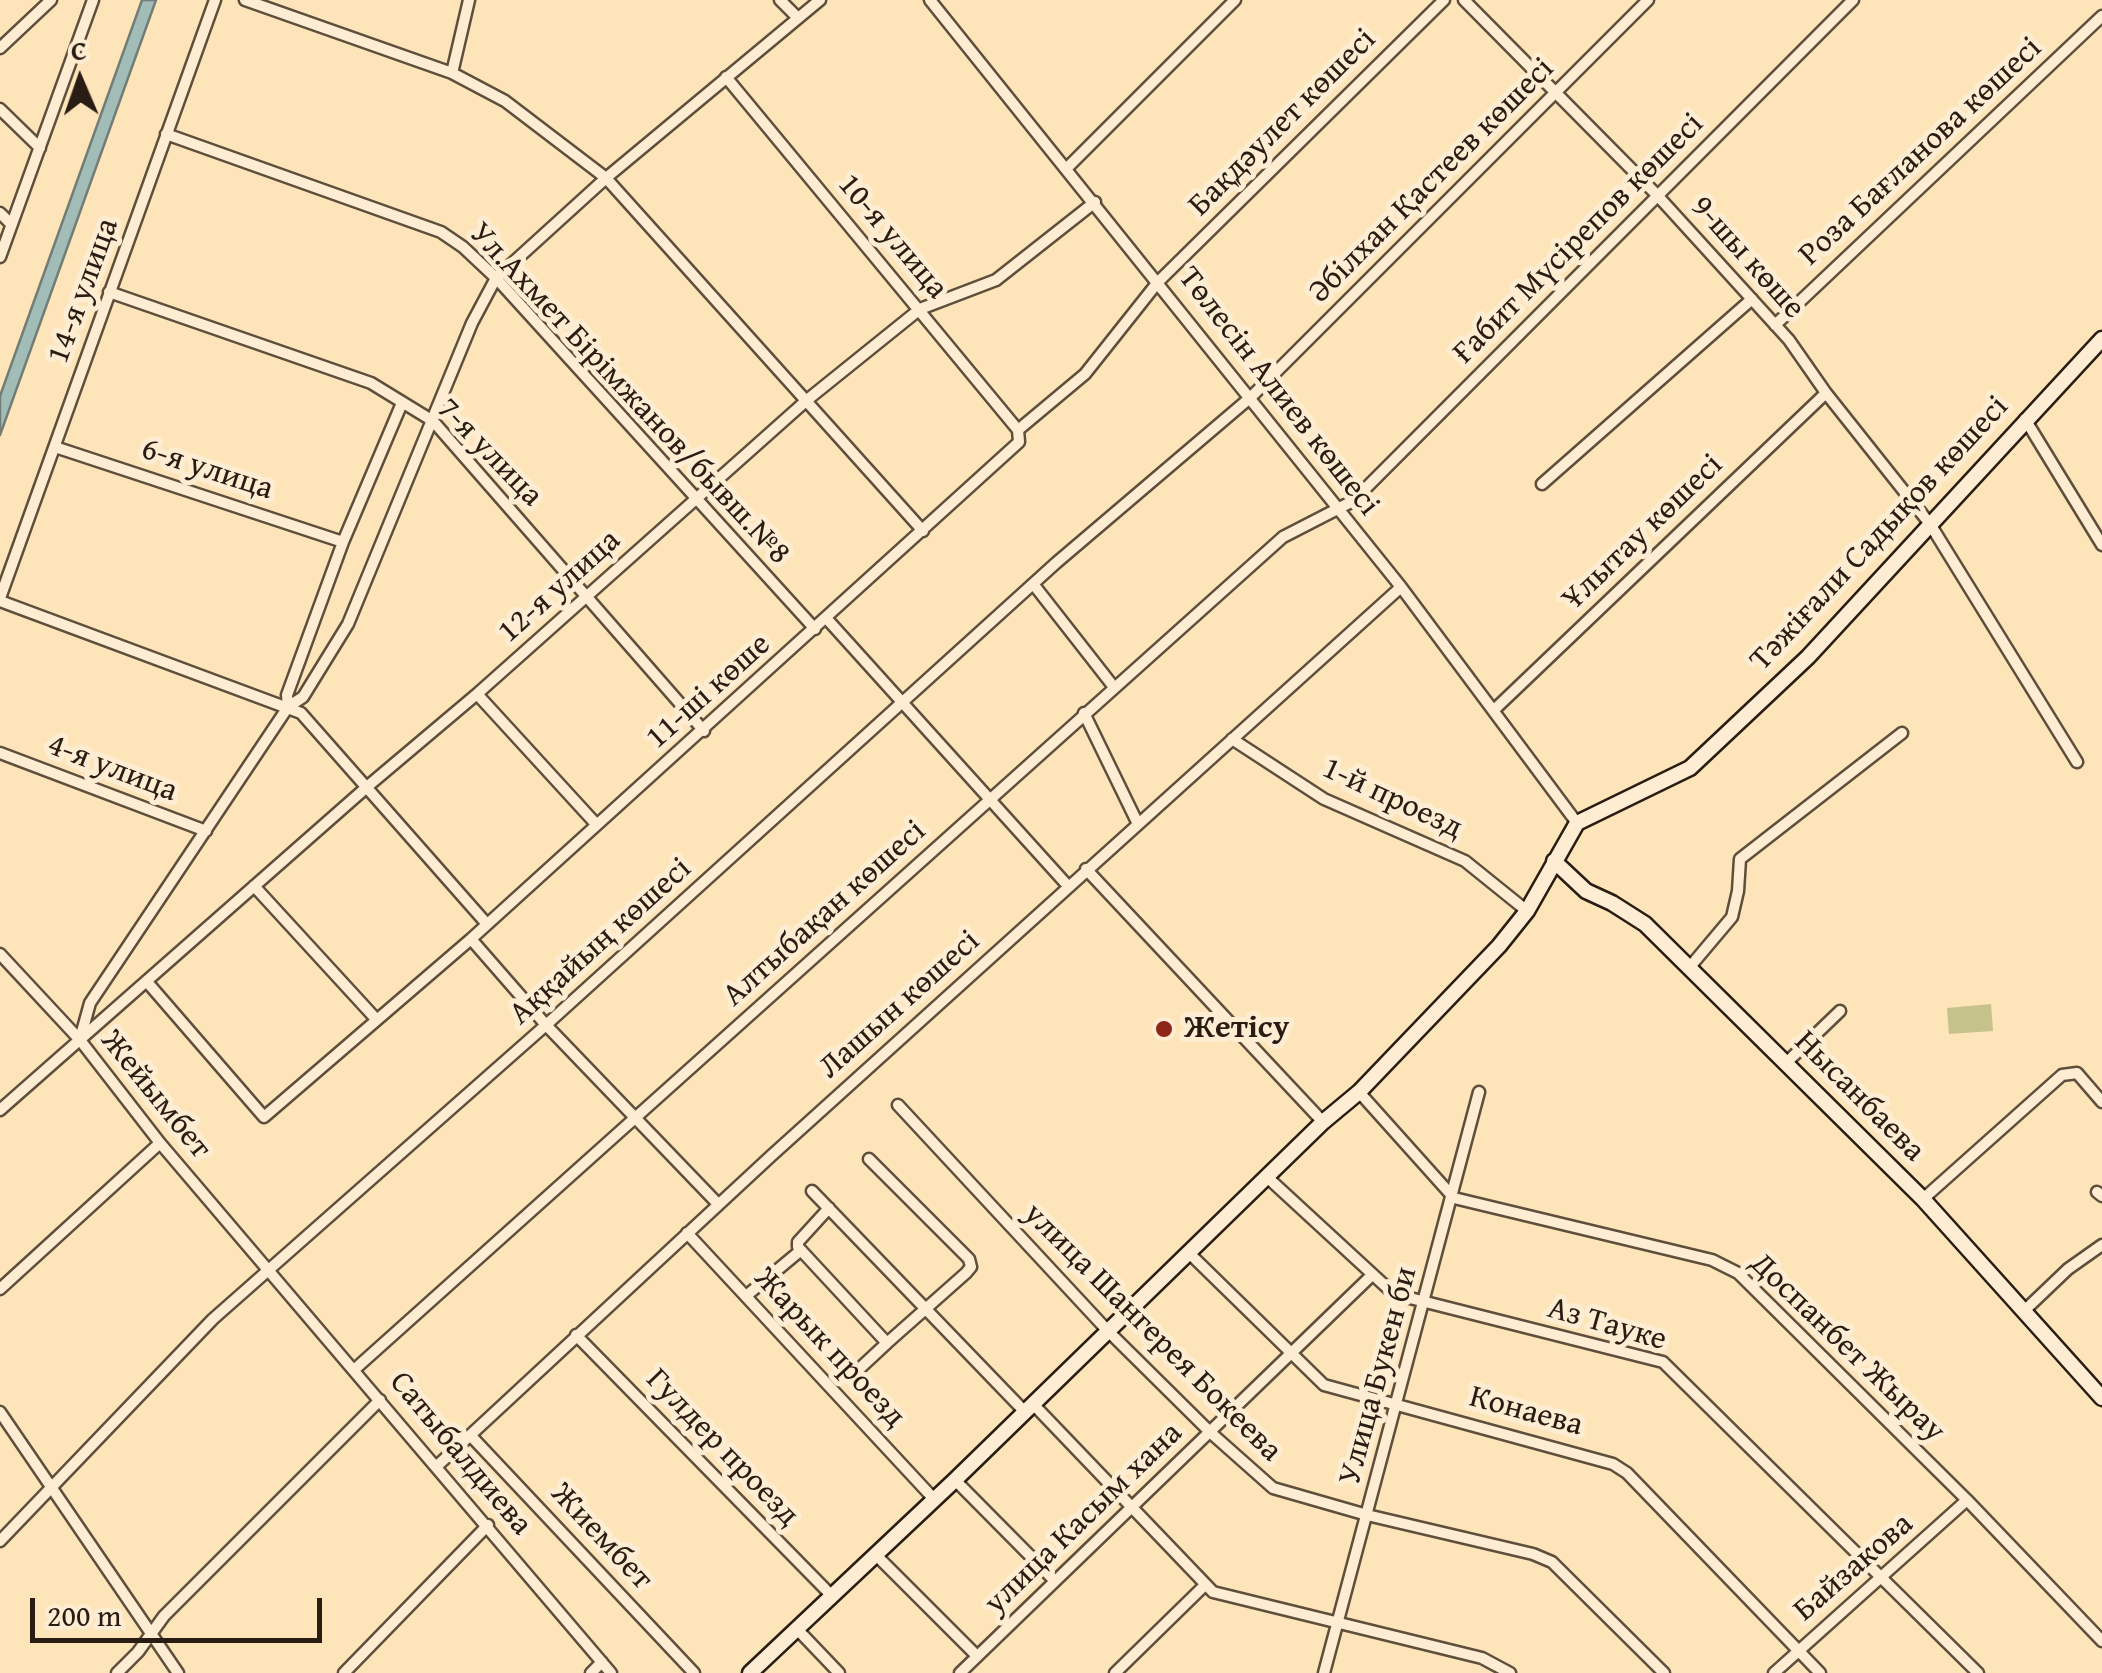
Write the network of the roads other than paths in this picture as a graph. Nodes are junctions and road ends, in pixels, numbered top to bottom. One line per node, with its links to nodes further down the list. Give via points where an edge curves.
1 (51, 0): 16 (street)
2 (93, 0): 22 (street)
3 (214, 0): 21 (street, 14-я улица)
4 (245, 0): 17 (street)
5 (469, 0): 17 (street)
6 (780, 0): 14 (street)
7 (820, 0): 14 (street)
8 (930, 0): 23 (street, Төлесін Алиев көшесі)
9 (1235, 0): 23 (street)
10 (1444, 0): 31 (street, Бақдәулет көшесi)
11 (1464, 0): 19 (street, 9-шы көше)
12 (1648, 0): 19 (street, Әбілхан Қастеев көшесi)
13 (1853, 0): 25 (street, Ғабит Мүсірепов көшесi)
14 (796, 16): 18 (street)
15 (2102, 16): 35 (street, Роза Бағланова көшесi)
16 (0, 48)
17 (452, 73): 24 (street, via 506,101)
18 (726, 77): 24 (street); 34 (street, 10-я улица)
19 (1556, 91): 25 (street, 9-шы көше); 38 (street, Әбілхан Қастеев көшесi)
20 (0, 109): 22 (street)
21 (166, 134): 30 (street, Ул.Ахмет Бірімжанов/бывш.№8, via 442,232); 32 (street, 14-я улица)
22 (40, 148): 28 (street)
23 (1067, 168): 26 (street, Төлесін Алиев көшесі)
24 (606, 178): 30 (street); 39 (street)
25 (1657, 195): 33 (street, 9-шы көше); 47 (street, Ғабит Мүсірепов көшесi, via 1353,502)
26 (1094, 202): 31 (street, Төлесін Алиев көшесі); 34 (street, 12-я улица, via 996,280)
27 (0, 214): 28 (street)
28 (12, 224): 29 (street)
29 (0, 257)
30 (496, 278): 42 (street); 46 (street, Ул.Ахмет Бірімжанов/бывш.№8)
31 (1158, 282): 38 (street, Төлесін Алиев көшесі); 43 (street, 11-ші көше, via 1086,374)
32 (109, 292): 40 (street, 7-я улица, via 371,383); 44 (street, 14-я улица)
33 (1752, 299): 35 (street, 9-шы көше); 45 (street)
34 (920, 308): 39 (street, 12-я улица); 43 (street, 10-я улица)
35 (1775, 325): 37 (street, 9-шы көше)
36 (2102, 340): 41 (street, Тәжіғали Садықов көшесі)
37 (1826, 393): 48 (street, 9-шы көше); 62 (street, Ұлытау көшесi)
38 (1251, 397): 47 (street, Төлесін Алиев көшесі); 52 (street, Аққайың көшесі)
39 (807, 400): 46 (street, 12-я улица); 49 (street)
40 (402, 403): 42 (street, 7-я улица); 50 (street)
41 (2025, 419): 48 (street, Тәжіғали Садықов көшесі); 51 (street)
42 (433, 421): 54 (street, 7-я улица); 61 (street, via 348,624 302,697)
43 (1018, 430): 49 (street, 11-ші көше, via 1019,442)
44 (55, 446): 50 (street, 6-я улица); 55 (street, 14-я улица)
45 (1542, 484)
46 (698, 498): 54 (street, 12-я улица); 57 (street, Ул.Ахмет Бірімжанов/бывш.№8)
47 (1337, 508): 53 (street, Төлесін Алиев көшесі); 58 (street, Алтыбақан көшесі, via 1282,537)
48 (1930, 524): 68 (street, 9-шы көше); 71 (street, Тәжіғали Садықов көшесі, via 1808,657 1695,763)
49 (923, 531): 56 (street, 11-ші көше)
50 (343, 542): 61 (street)
51 (2102, 545)
52 (1034, 585): 58 (street); 60 (street, Аққайың көшесі)
53 (1401, 587): 62 (street, Төлесін Алиев көшесі); 66 (street, Лашын көшесі)
54 (586, 597): 59 (street, 12-я улица); 64 (street, 7-я улица)
55 (0, 600): 61 (street)
56 (827, 619): 57 (street, 11-ші көше); 60 (street)
57 (815, 629): 64 (street, 11-ші көше)
58 (1113, 686): 63 (street, Алтыбақан көшесі)
59 (477, 694): 69 (street, 12-я улица); 72 (street)
60 (902, 704): 70 (street); 87 (street, Аққайың көшесі)
61 (288, 707): 69 (street, via 301,712); 74 (street)
62 (1495, 710): 71 (street, Төлесін Алиев көшесі)
63 (1084, 713): 70 (street, Алтыбақан көшесі); 73 (street)
64 (704, 731): 72 (street, 11-ші көше)
65 (1902, 733): 83 (street, via 1740,860 1732,917)
66 (1232, 738): 73 (street, Лашын көшесі); 79 (street, 1-й проезд, via 1324,800 1465,860)
67 (0, 753): 74 (street, 4-я улица)
68 (2077, 762)
69 (368, 786): 77 (street, 12-я улица); 80 (street)
70 (988, 801): 78 (street); 95 (street, Алтыбақан көшесі)
71 (1577, 822): 75 (street)
72 (596, 824): 80 (street, 11-ші көше)
73 (1138, 824): 76 (street, Лашын көшесі)
74 (206, 831): 88 (street, via 90,1003)
75 (1554, 861): 79 (street); 83 (street, Нысанбаева, via 1586,891 1646,924)
76 (1086, 870): 78 (street, Лашын көшесі); 96 (street)
77 (254, 886): 84 (street, 12-я улица); 86 (street)
78 (1068, 886): 103 (street, Лашын көшесі)
79 (1526, 911): 90 (street)
80 (486, 923): 81 (street, 11-ші көше)
81 (471, 940): 86 (street, 11-ші көше); 87 (street)
82 (0, 954): 88 (street, Жейымбет)
83 (1689, 968): 89 (street, Нысанбаева)
84 (148, 983): 86 (street, 11-ші көше, via 264,1117); 88 (street, 12-я улица)
85 (1840, 1012): 89 (street)
86 (376, 1019)
87 (546, 1025): 95 (street); 109 (street, Аққайың көшесі)
88 (80, 1040): 94 (street, 12-я улица); 97 (street, Жейымбет)
89 (1786, 1064): 102 (street, Нысанбаева)
90 (1359, 1092): 96 (street); 101 (street)
91 (1480, 1092): 101 (street, Улица Букен би)
92 (2102, 1102): 102 (street, via 2077,1074 2062,1075)
93 (898, 1105): 117 (street, улица Шангерея Бокеева)
94 (0, 1110)
95 (636, 1118): 103 (street); 121 (street, Алтыбақан көшесі)
96 (1324, 1122): 99 (street)
97 (160, 1143): 109 (street, Жейымбет); 111 (street)
98 (870, 1159): 115 (street, via 969,1259 966,1273)
99 (1268, 1177): 108 (street); 110 (street, Аз Тауке)
100 (812, 1190): 104 (street)
101 (1454, 1198): 114 (street, Улица Букен би); 133 (street, Доспанбет Жырау, via 1726,1265)
102 (1923, 1199): 116 (street, Нысанбаева)
103 (718, 1204): 105 (street, Лашын көшесі)
104 (830, 1208): 107 (street, via 798,1242); 115 (street)
105 (687, 1233): 113 (street, Жарык проезд); 118 (street, Лашын көшесі)
106 (2102, 1246): 116 (street)
107 (800, 1251): 113 (street); 119 (street)
108 (1189, 1253): 117 (street); 120 (street, Конаева)
109 (268, 1270): 121 (street, Сатыбалдиева); 131 (street, Аққайың көшесі)
110 (1370, 1276): 114 (street, Аз Тауке, via 1394,1294); 120 (street, улица Касым хана)
111 (0, 1289)
112 (773, 1290): 119 (street, via 847,1370 858,1370)
113 (746, 1296): 132 (street, Жарык проезд)
114 (1425, 1303): 124 (street, Улица Букен би); 139 (street, Аз Тауке, via 1663,1362)
115 (925, 1308): 119 (street); 125 (street)
116 (2024, 1311): 122 (street, Нысанбаева)
117 (1107, 1330): 125 (street); 127 (street, улица Шангерея Бокеева)
118 (576, 1336): 128 (street, Лашын көшесі); 142 (street, Гулдер проезд)
119 (886, 1343)
120 (1290, 1352): 124 (street, Конаева, via 1324,1385); 127 (street, улица Касым хана)
121 (355, 1369): 123 (street, Сатыбалдиева)
122 (2102, 1398)
123 (380, 1400): 129 (street, Сатыбалдиева); 145 (street)
124 (1398, 1403): 135 (street, Улица Букен би); 147 (street, Конаева, via 1627,1472)
125 (1029, 1408): 130 (street); 134 (street)
126 (0, 1412): 131 (street)
127 (1211, 1433): 134 (street, улица Касым хана); 135 (street, улица Шангерея Бокеева, via 1278,1490)
128 (471, 1436): 129 (street, Лашын көшесі); 155 (street, Жиембет)
129 (437, 1466): 136 (street, Сатыбалдиева)
130 (955, 1480): 132 (street); 140 (street)
131 (53, 1487): 137 (street, Аққайың көшесі); 145 (street)
132 (933, 1498): 138 (street)
133 (1967, 1500): 139 (street, Байзакова); 146 (street, Доспанбет Жырау)
134 (1131, 1506): 140 (street, улица Касым хана); 141 (street)
135 (1367, 1515): 143 (street, Улица Букен би); 162 (street, улица Шангерея Бокеева, via 1552,1562)
136 (488, 1524): 149 (street, Сатыбалдиева); 152 (street)
137 (0, 1541)
138 (876, 1555): 142 (street); 148 (street)
139 (1881, 1578): 147 (street, Байзакова); 165 (street, Аз Тауке)
140 (1054, 1580): 148 (street, улица Касым хана)
141 (1206, 1585): 143 (street, via 1216,1594); 159 (street)
142 (832, 1595): 144 (street)
143 (1337, 1624): 160 (street, Улица Букен би); 161 (street, via 1482,1658)
144 (798, 1629): 156 (street); 157 (street)
145 (152, 1635): 150 (street); 151 (street)
146 (2102, 1640)
147 (1796, 1651): 163 (street, Байзакова); 164 (street, Конаева)
148 (977, 1656): 158 (street, улица Касым хана)
149 (602, 1662): 153 (street); 154 (street, Сатыбалдиева)
150 (117, 1673)
151 (178, 1673)
152 (344, 1673)
153 (591, 1673)
154 (611, 1673)
155 (694, 1673)
156 (750, 1673)
157 (839, 1673)
158 (960, 1673)
159 (1115, 1673)
160 (1324, 1673)
161 (1510, 1673)
162 (1664, 1673)
163 (1774, 1673)
164 (1820, 1673)
165 (1978, 1673)

